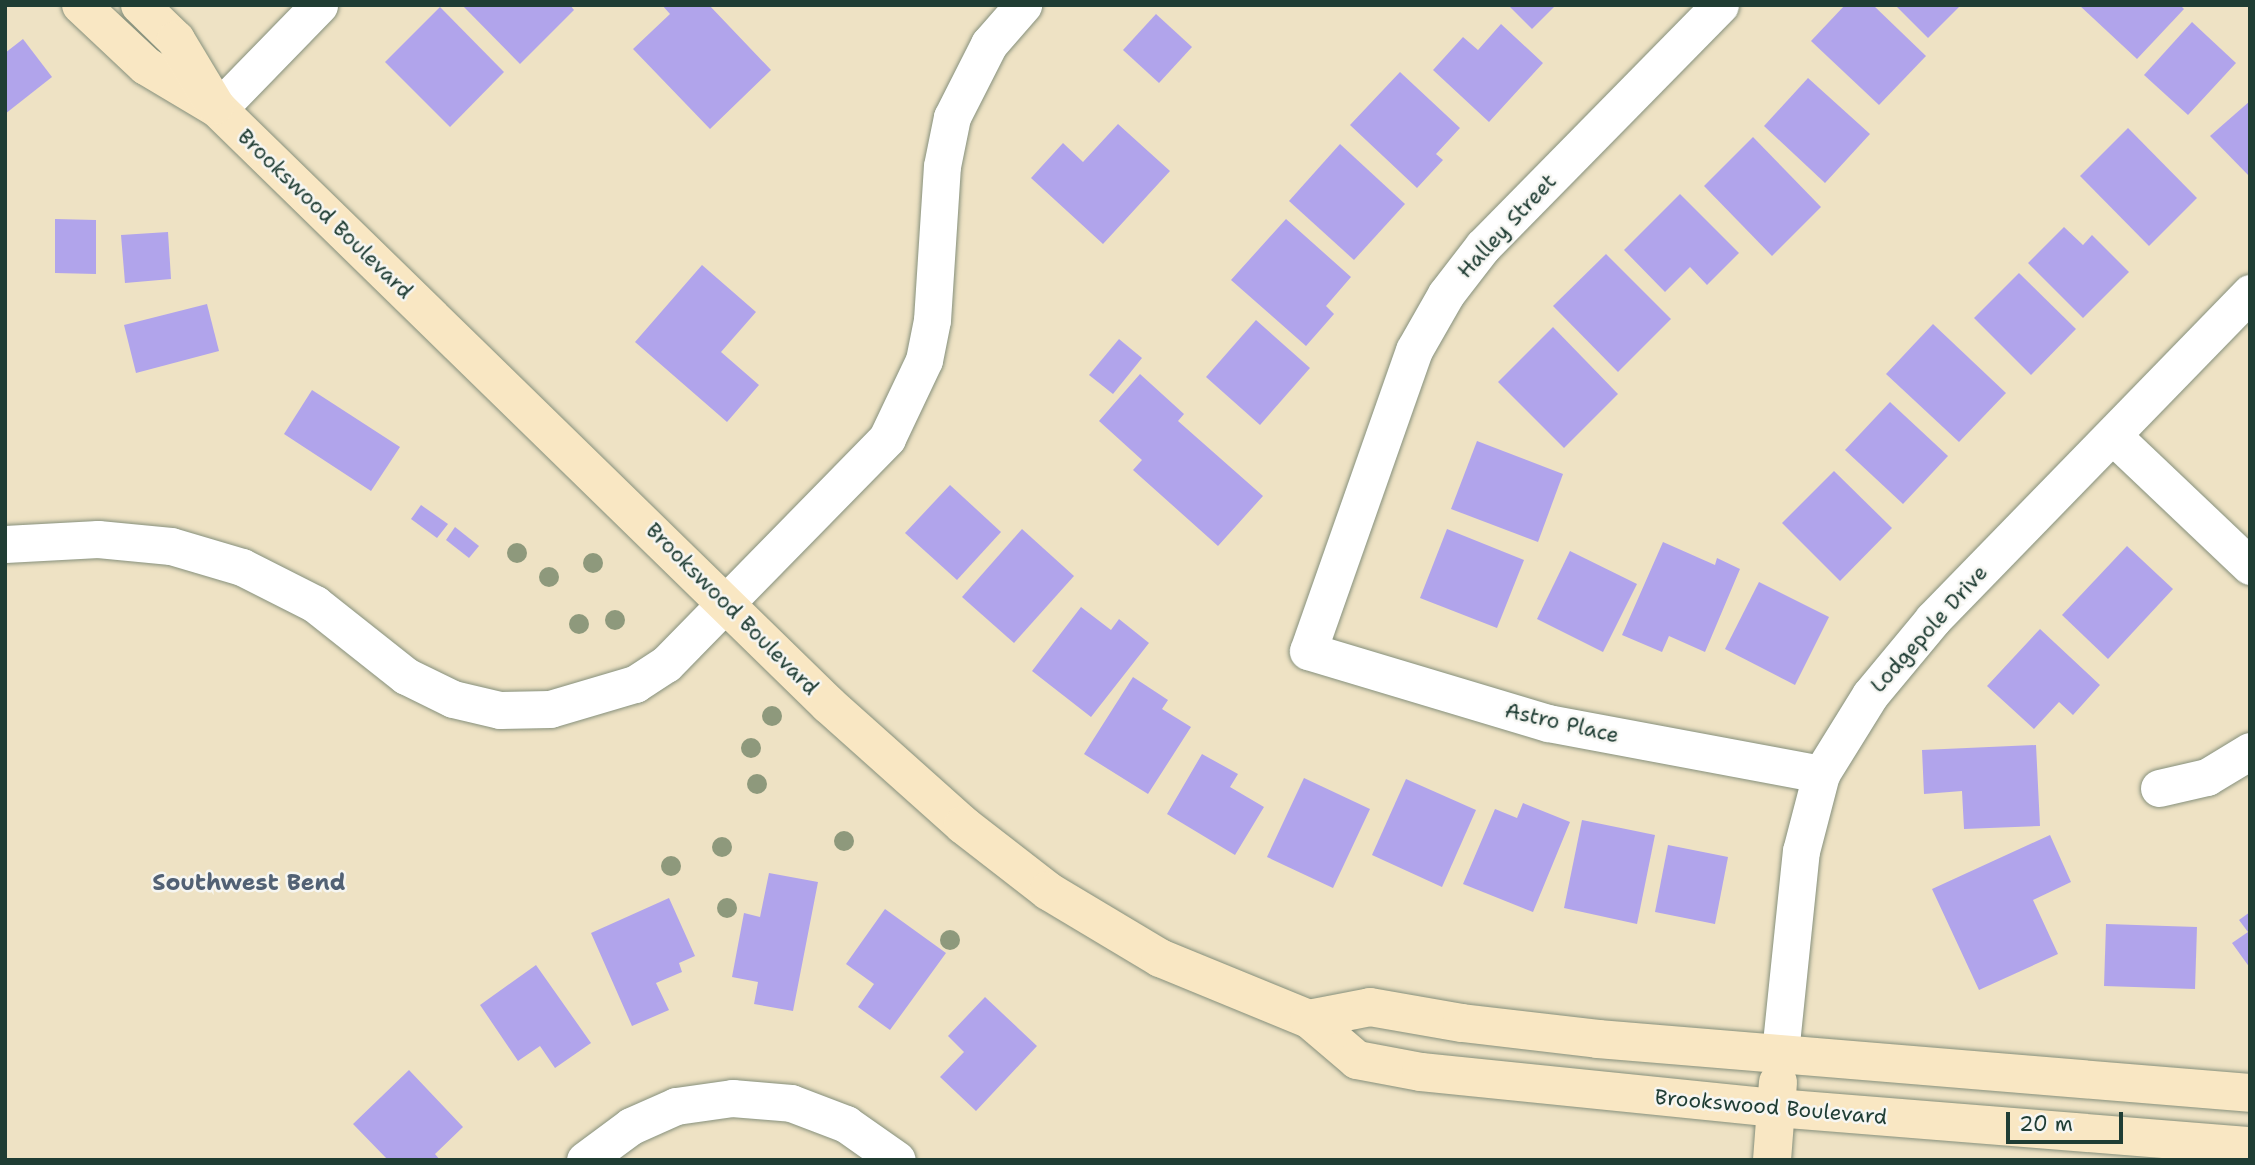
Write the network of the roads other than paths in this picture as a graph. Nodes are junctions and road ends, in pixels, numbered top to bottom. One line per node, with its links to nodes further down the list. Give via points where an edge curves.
1 (81, 5): 6 (main road, via 146,66)
2 (140, 5): 6 (main road, via 176,40)
3 (319, 5): 6 (street)
4 (1023, 5): 11 (street, via 989,44 951,117 942,166 932,320 924,360 906,404 887,438 862,467)
5 (1720, 5): 12 (street, Halley Street, via 1483,246 1446,294 1414,351)
6 (218, 109): 11 (main road, Brookswood Boulevard)
7 (2250, 293): 8 (street, Lodgepole Drive)
8 (2113, 436): 10 (street); 14 (street, Lodgepole Drive, via 1933,619 1870,695)
9 (5, 544): 11 (street, via 98,539 171,547 242,566 315,604 406,676 453,699 500,710 550,709 635,684 666,664)
10 (2250, 566)
11 (729, 603): 16 (main road, Brookswood Boulevard, via 829,705 1018,870 1160,958)
12 (1308, 651): 14 (street, Astro Place, via 1548,723)
13 (2250, 751): 15 (street, via 2207,777)
14 (1821, 774): 17 (street, Lodgepole Drive, via 1801,850)
15 (2159, 788)
16 (1310, 1019): 17 (main road, via 1370,1007 1559,1035); 19 (main road, Brookswood Boulevard, via 1357,1060 1472,1079)
17 (1780, 1053): 18 (main road); 19 (main road)
18 (2250, 1093)
19 (1776, 1108): 20 (main road, Brookswood Boulevard); 23 (main road)
20 (2250, 1146)
21 (585, 1160): 22 (street, via 631,1126 676,1106 732,1098 791,1103 846,1124)
22 (897, 1160)
23 (1772, 1160)

